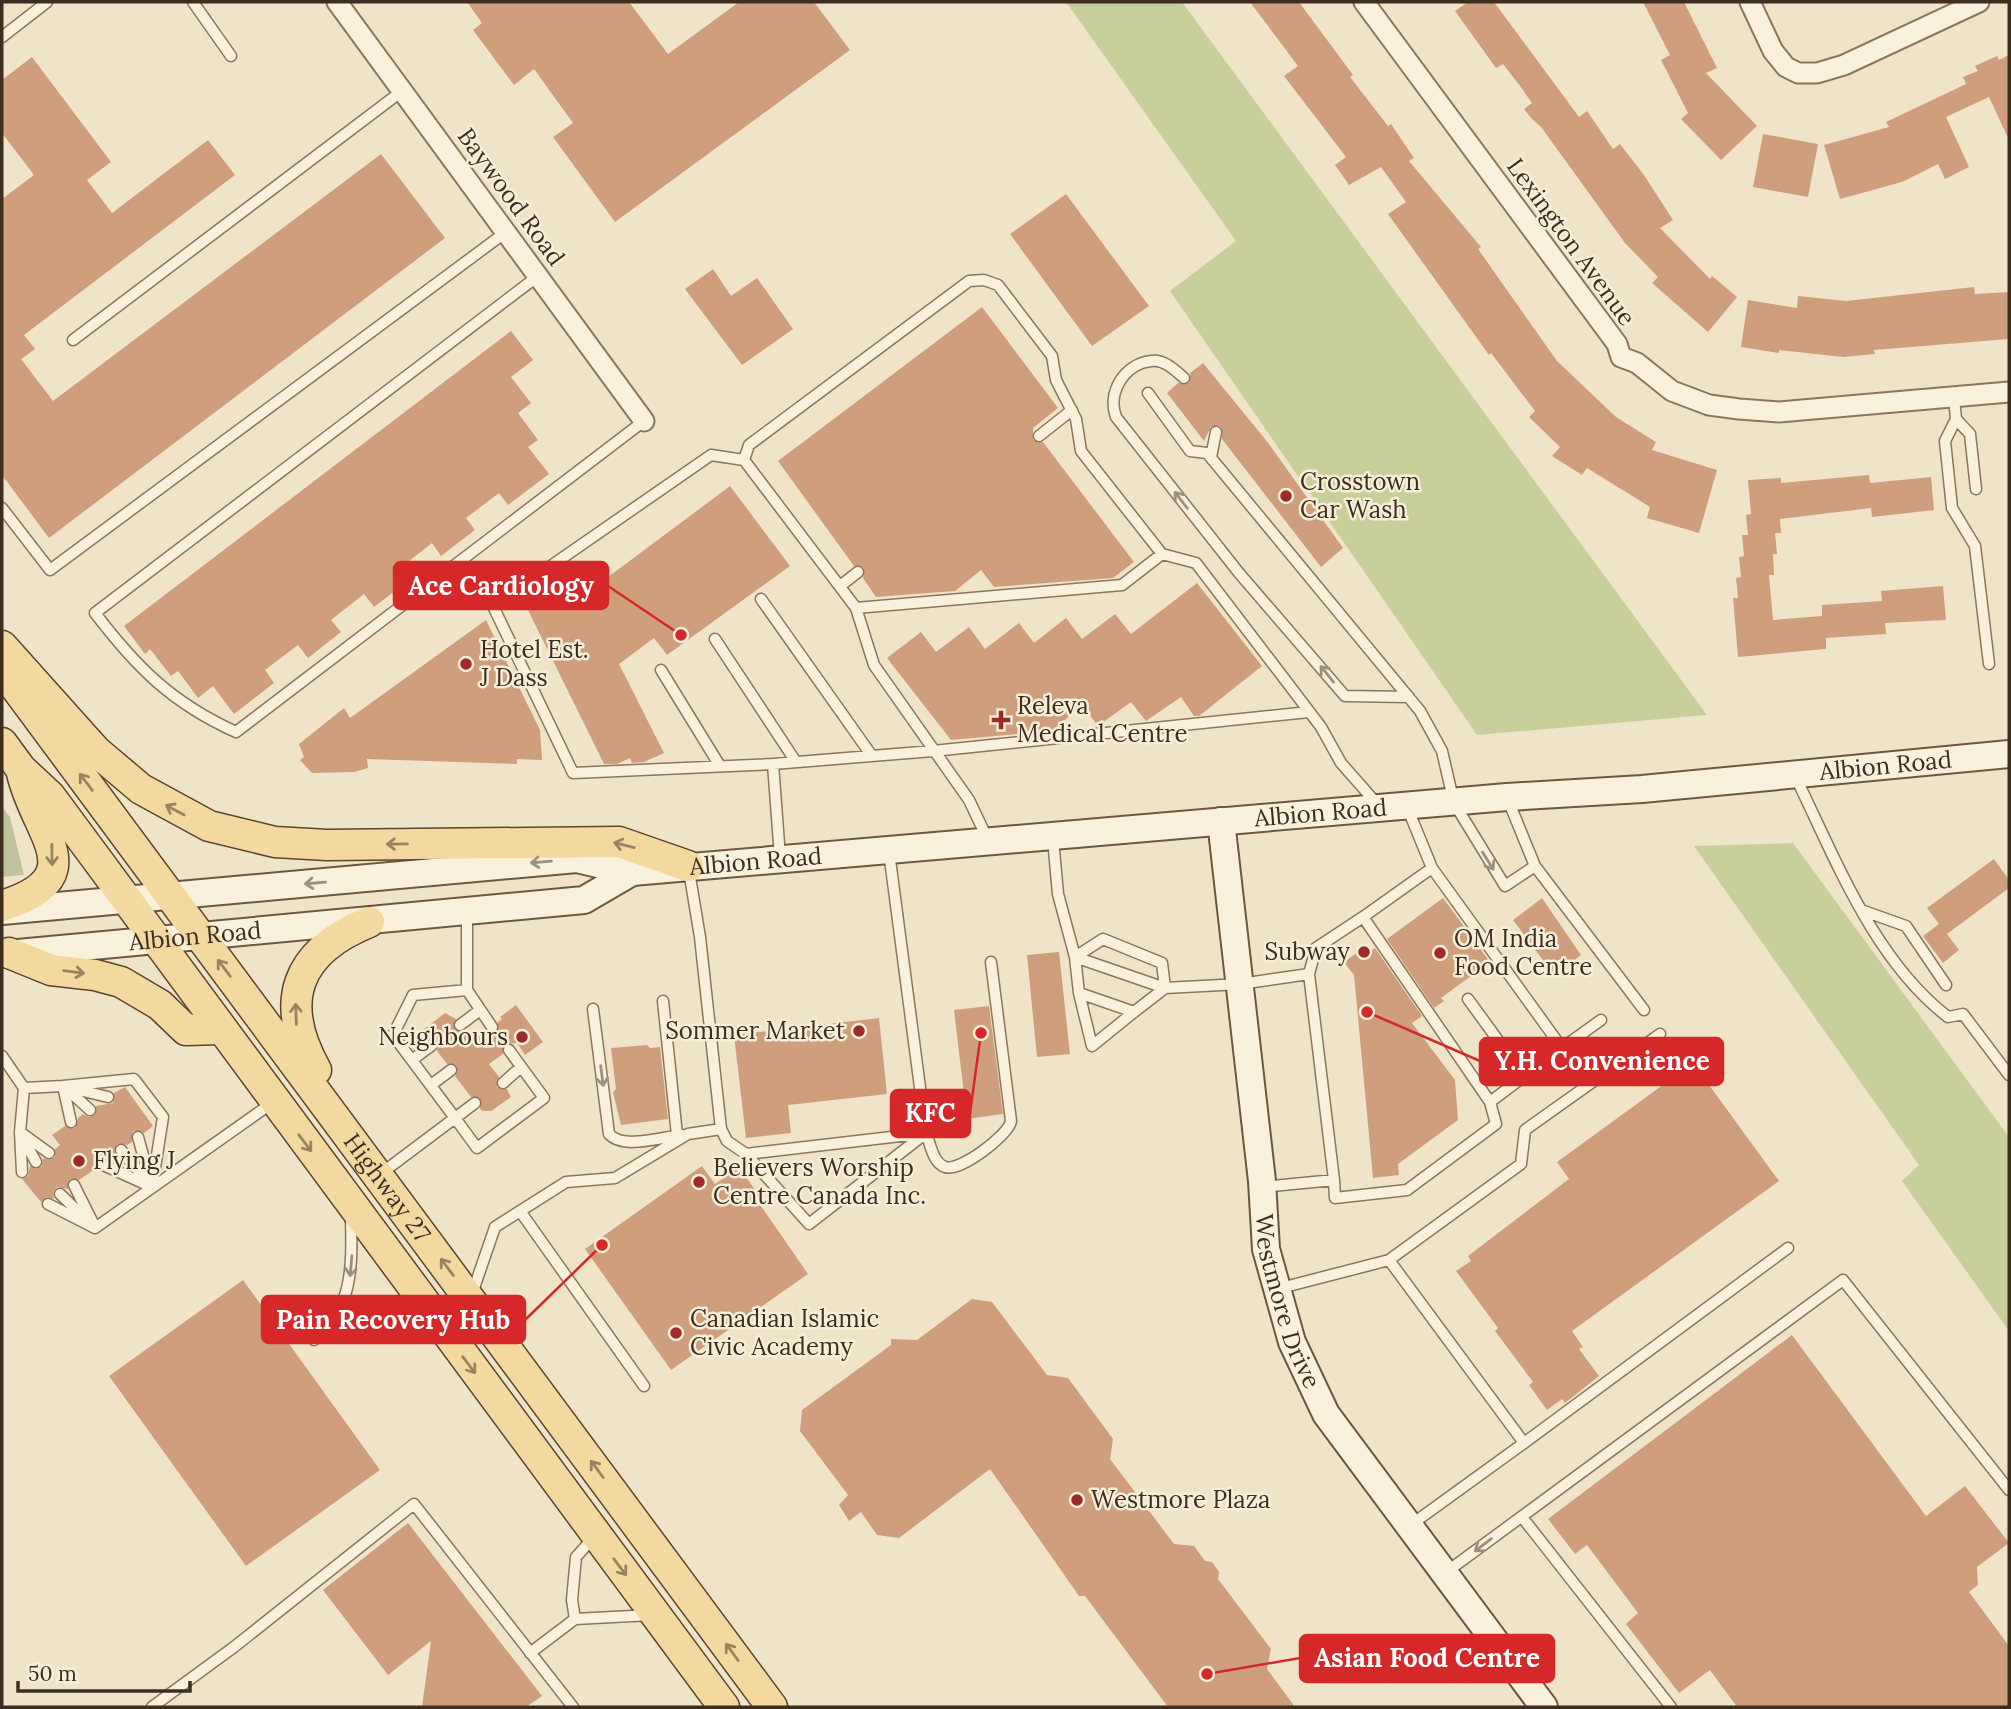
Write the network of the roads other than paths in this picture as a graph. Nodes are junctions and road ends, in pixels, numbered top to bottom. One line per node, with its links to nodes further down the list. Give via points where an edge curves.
1 (47, 2): 7 (lane)
2 (193, 2): 8 (lane)
3 (337, 2): 9 (street, Baywood Road)
4 (1364, 2): 16 (street, Lexington Avenue, via 1617,344 1621,357 1637,363 1672,391 1709,405 1739,409 1779,412)
5 (1750, 2): 6 (street, via 1773,51 1786,67 1817,73 1844,65)
6 (1979, 2)
7 (2, 37)
8 (231, 56)
9 (402, 91): 10 (street, Baywood Road); 12 (lane)
10 (506, 232): 11 (street, Baywood Road); 25 (lane, via 50,570)
11 (538, 276): 19 (street, Baywood Road); 19 (lane, via 95,613 131,660 171,697 236,732)
12 (73, 340)
13 (1184, 378): 36 (lane, one-way to 13, via 1345,696 1239,573 1116,417 1111,403 1114,391 1135,367 1152,360 1171,366)
14 (2009, 392): 16 (street, Lexington Avenue)
15 (1148, 393): 22 (lane, via 1190,451)
16 (1954, 398): 18 (lane)
17 (1072, 410): 21 (lane); 23 (lane, via 1056,380 1052,356 998,285 969,281 749,445); 26 (lane, via 1081,451)
18 (1956, 419): 24 (lane, via 1970,434); 33 (lane, via 1945,441 1952,508 1975,546)
19 (644, 421)
20 (1216, 432): 22 (lane)
21 (1039, 436)
22 (1211, 457): 36 (lane)
23 (744, 460): 28 (lane); 44 (lane, via 711,454 493,606 573,773)
24 (1976, 489)
25 (2, 508)
26 (1162, 554): 30 (lane, via 1122,585); 37 (lane, via 1196,563)
27 (858, 572): 28 (lane)
28 (840, 586): 30 (lane)
29 (761, 599): 41 (lane)
30 (856, 608): 39 (lane, via 874,665)
31 (715, 639): 42 (lane)
32 (2, 646): 56 (main road, one-way to 32, via 619,842 327,845 275,842 218,829 141,789 96,751)
33 (1989, 664)
34 (2, 669): 60 (main road, Highway 27, one-way to 34)
35 (661, 670): 44 (lane)
36 (1409, 697): 48 (lane, via 1442,751)
37 (1309, 712): 39 (lane); 50 (lane, via 1341,763)
38 (2, 743): 45 (main road, Highway 27)
39 (933, 751): 41 (lane); 53 (lane, via 969,800)
40 (2009, 754): 46 (main road, Albion Road)
41 (872, 756): 42 (lane)
42 (796, 762): 43 (lane)
43 (773, 764): 44 (lane); 55 (lane)
44 (720, 766)
45 (21, 769): 61 (main road, Highway 27, via 50,796); 62 (main road, one-way to 62, via 27,797 52,843 51,873 38,891)
46 (1795, 774): 47 (main road, Albion Road); 63 (lane)
47 (1507, 797): 48 (main road, Albion Road); 57 (lane)
48 (1454, 803): 49 (main road, Albion Road); 57 (lane, one-way to 57, via 1506,886)
49 (1407, 806): 50 (main road, Albion Road); 58 (lane)
50 (1381, 808): 51 (main road, Albion Road)
51 (1221, 821): 52 (main road, Albion Road); 73 (main road, Westmore Drive)
52 (1053, 835): 53 (main road, Albion Road); 70 (lane, via 1058,894)
53 (988, 840): 54 (main road, Albion Road)
54 (888, 848): 55 (main road, Albion Road); 112 (lane)
55 (780, 857): 56 (main road, Albion Road)
56 (688, 866): 59 (main road, Albion Road); 110 (lane)
57 (1535, 866): 82 (lane)
58 (1432, 867): 65 (lane); 90 (lane)
59 (632, 872): 60 (main road, Albion Road, one-way to 60, via 577,859); 64 (main road, Albion Road, via 584,900)
60 (171, 896): 61 (main road, Albion Road); 67 (main road, Highway 27)
61 (126, 900): 62 (main road, Albion Road); 68 (main road, Highway 27)
62 (2, 909)
63 (1861, 910): 74 (lane, via 1906,926); 96 (lane, via 1928,1002 1948,1017 1963,1014)
64 (467, 911): 66 (main road, Albion Road); 76 (lane)
65 (1363, 917): 72 (lane, via 1316,948); 104 (lane)
66 (369, 922): 67 (main road, Albion Road); 103 (main road, one-way to 66, via 319,1075 297,1026 299,985 324,949)
67 (201, 937): 68 (main road, Albion Road); 103 (main road, Highway 27, one-way to 67)
68 (156, 941): 69 (main road, Albion Road); 87 (main road, Highway 27)
69 (6, 954): 87 (main road, one-way to 87, via 51,970 121,982 160,1005 186,1030)
70 (1075, 957): 75 (lane); 75 (lane, via 1102,939 1163,963); 77 (lane)
71 (991, 962): 112 (lane, via 1010,1129 961,1165 948,1168 933,1153)
72 (1309, 974): 73 (lane); 122 (lane)
73 (1240, 984): 75 (lane); 125 (main road, Westmore Drive)
74 (1946, 985)
75 (1165, 988): 83 (lane)
76 (467, 990): 81 (lane); 93 (lane, via 413,995 393,1035)
77 (1079, 993): 83 (lane); 83 (lane, via 1092,1046)
78 (1468, 999): 97 (lane)
79 (663, 1001): 113 (lane)
80 (593, 1009): 113 (lane, one-way to 113, via 609,1134 624,1142)
81 (480, 1010): 85 (lane); 86 (lane)
82 (1644, 1010)
83 (1134, 1012)
84 (1601, 1020): 90 (lane)
85 (460, 1025)
86 (492, 1027)
87 (220, 1029): 105 (main road, Highway 27)
88 (1660, 1034): 132 (lane, via 1525,1130 1521,1164)
89 (432, 1045): 93 (lane)
90 (1562, 1048): 97 (lane)
91 (509, 1050): 94 (lane)
92 (2, 1056): 101 (lane)
93 (412, 1060): 99 (lane)
94 (521, 1067): 98 (lane); 108 (lane, via 544,1098 477,1148)
95 (451, 1070): 99 (lane)
96 (2009, 1075)
97 (1524, 1076): 104 (lane)
98 (503, 1083)
99 (431, 1085): 108 (lane)
100 (63, 1086): 101 (lane); 102 (lane); 107 (lane); 109 (lane); 124 (lane, via 134,1079 163,1117)
101 (24, 1088): 111 (lane)
102 (108, 1097)
103 (324, 1101): 121 (main road, Highway 27)
104 (1490, 1101): 122 (lane, via 1496,1124 1407,1191 1335,1198)
105 (274, 1102): 124 (lane); 128 (main road, Highway 27, one-way to 128)
106 (475, 1103): 108 (lane)
107 (90, 1110)
108 (455, 1118): 121 (lane)
109 (71, 1122)
110 (721, 1129): 113 (lane); 117 (lane, via 727,1141)
111 (20, 1132): 116 (lane); 118 (lane); 120 (lane)
112 (926, 1133): 117 (lane); 117 (lane, via 810,1224)
113 (683, 1135): 129 (lane, via 615,1178 566,1182)
114 (138, 1137): 124 (lane)
115 (121, 1150): 124 (lane)
116 (49, 1153)
117 (746, 1154)
118 (36, 1162)
119 (101, 1164): 124 (lane)
120 (22, 1172)
121 (379, 1175): 134 (main road, Highway 27, one-way to 121)
122 (1334, 1180): 125 (lane)
123 (74, 1185): 130 (lane)
124 (152, 1187): 130 (lane)
125 (1262, 1187): 133 (main road, Westmore Drive, via 1266,1249)
126 (60, 1194): 130 (lane)
127 (47, 1204): 130 (lane)
128 (351, 1206): 135 (lane, one-way to 135, via 350,1278); 136 (main road, Highway 27)
129 (520, 1211): 134 (lane, via 495,1227); 138 (lane)
130 (95, 1228)
131 (1788, 1248): 139 (lane)
132 (1389, 1260): 133 (lane); 139 (lane)
133 (1276, 1289): 142 (main road, Westmore Drive, via 1292,1342 1326,1414)
134 (470, 1298): 151 (main road, Highway 27, one-way to 134)
135 (334, 1324): 136 (lane, via 385,1322); 137 (lane)
136 (449, 1339): 143 (main road, Highway 27, one-way to 143)
137 (314, 1340)
138 (645, 1386)
139 (1524, 1443): 142 (lane)
140 (2009, 1490): 141 (lane, via 1843,1280)
141 (1522, 1517): 144 (lane, one-way to 144); 153 (lane)
142 (1408, 1527): 144 (main road, Westmore Drive)
143 (596, 1535): 145 (main road, Highway 27, one-way to 145); 146 (lane, via 576,1557)
144 (1444, 1574): 152 (main road, Westmore Drive)
145 (655, 1614): 146 (lane); 150 (main road, Highway 27)
146 (575, 1619): 147 (lane)
147 (530, 1653): 148 (lane, via 414,1504); 149 (lane)
148 (152, 1707)
149 (573, 1707)
150 (724, 1707)
151 (772, 1707)
152 (1544, 1707)
153 (1671, 1707)

